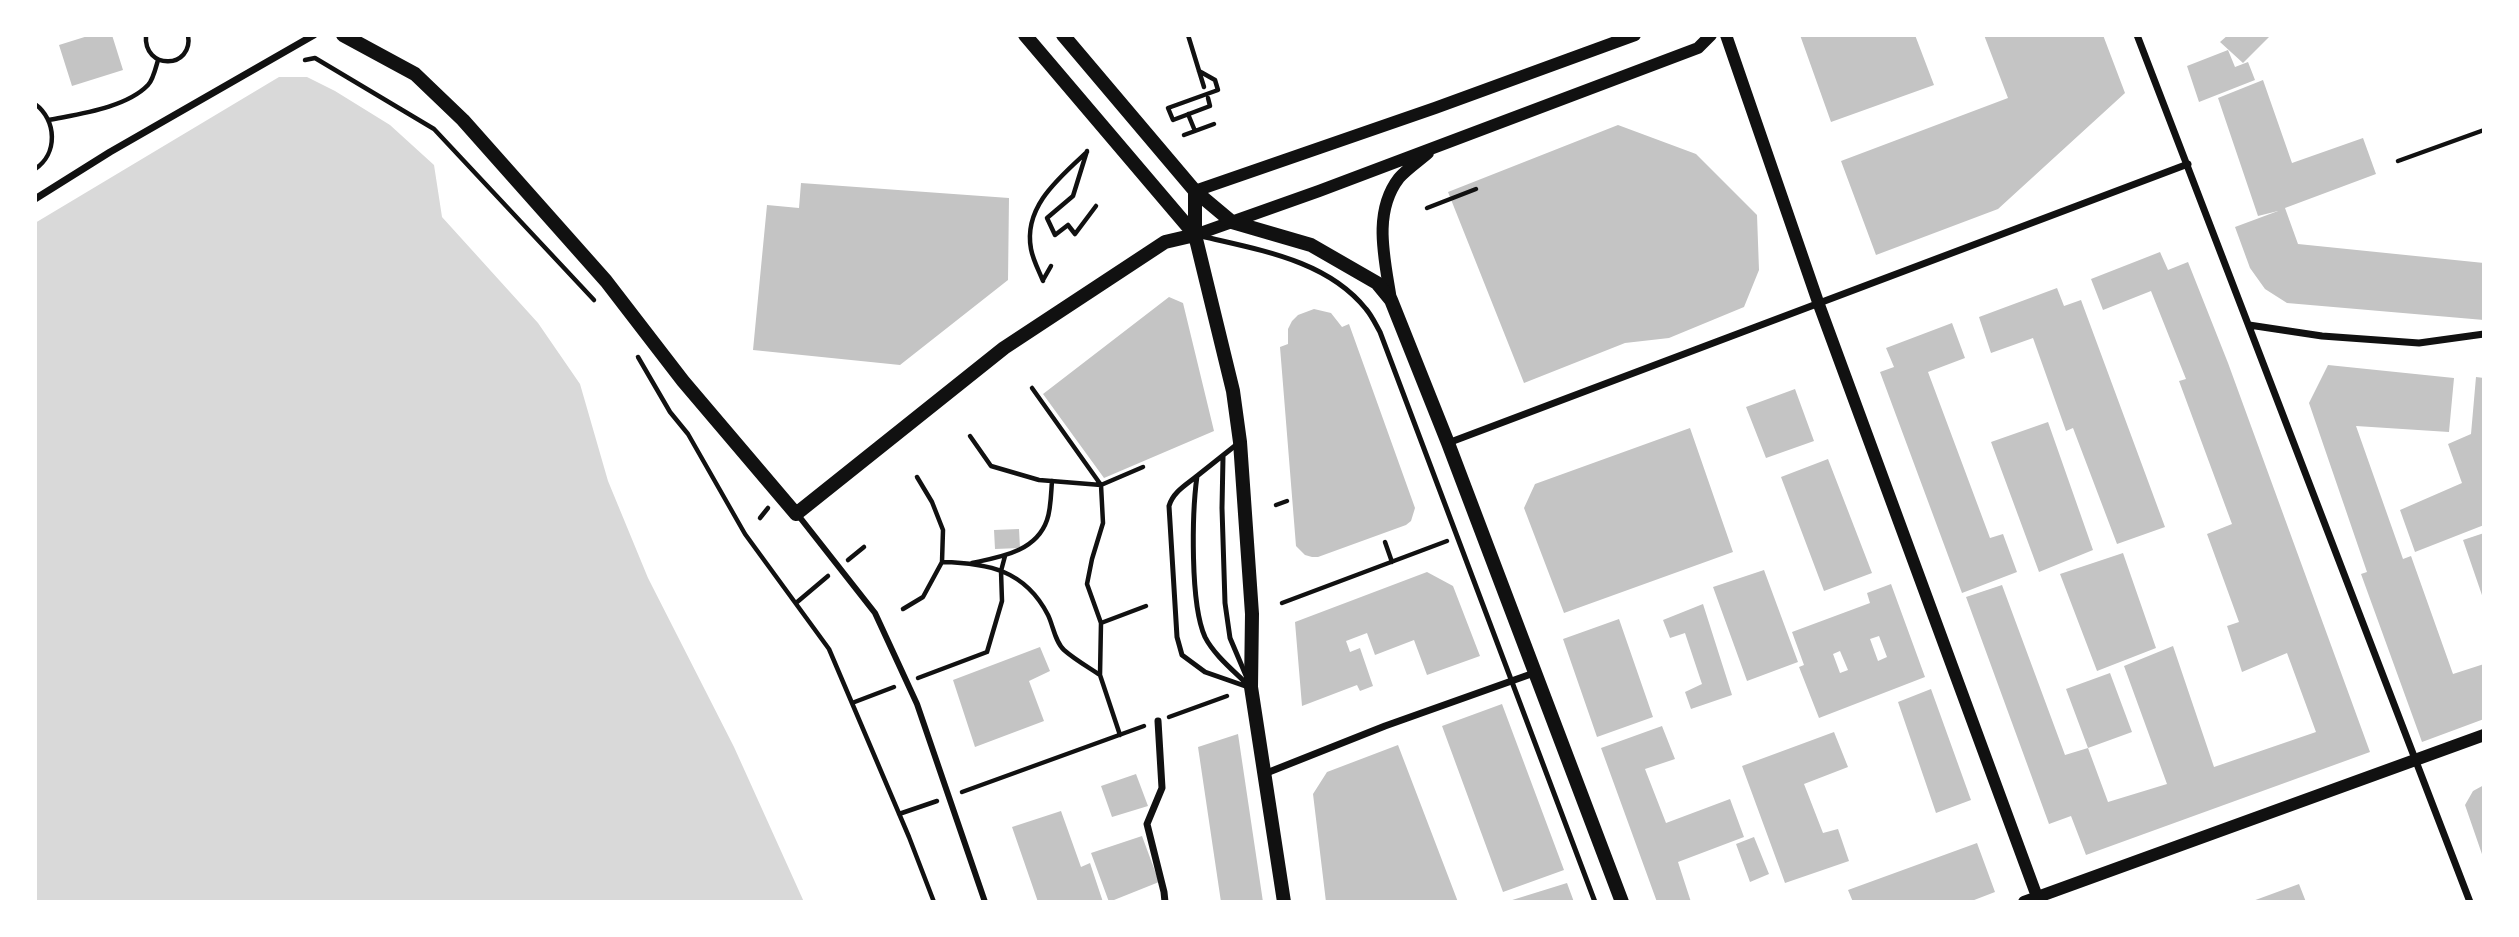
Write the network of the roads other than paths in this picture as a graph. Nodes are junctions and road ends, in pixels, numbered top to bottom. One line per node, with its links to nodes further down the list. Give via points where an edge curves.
1 (314, 35): 12 (street)
2 (343, 35): 23 (main road, via 415,74 463,120 606,281 683,381)
3 (1025, 35): 14 (main road)
4 (1063, 35): 11 (main road)
5 (1635, 35): 11 (street)
6 (1711, 35): 9 (street, via 1698,48)
7 (1726, 35): 16 (street)
8 (2139, 36): 10 (street)
9 (1435, 147): 13 (street); 15 (street, via 1399,178 1385,205 1382,237)
10 (2188, 164): 16 (street); 17 (street)
11 (1195, 191): 13 (main road); 14 (main road)
12 (35, 199)
13 (1232, 222): 14 (street); 15 (main road, via 1311,245 1377,283)
14 (1195, 235): 19 (main road, via 1233,391); 23 (main road, via 1165,242 1004,348); 25 (lane, via 1290,257 1337,282 1366,309 1380,332)
15 (1391, 300): 20 (main road)
16 (1818, 302): 20 (street); 31 (street)
17 (2249, 326): 18 (street, via 2419,343); 29 (street)
18 (2484, 334)
19 (1240, 442): 21 (lane); 26 (main road, via 1252,614)
20 (1448, 443): 24 (main road)
21 (1223, 457): 22 (lane); 26 (lane, via 1225,603 1230,638)
22 (1198, 476): 26 (lane, via 1193,504 1197,613 1206,639); 26 (lane, via 1177,491 1169,506 1177,637 1182,655 1205,672)
23 (796, 513): 32 (street, via 875,613 917,704)
24 (1534, 673): 25 (street); 36 (main road)
25 (1513, 681): 30 (street); 35 (lane)
26 (1251, 687): 30 (main road)
27 (1158, 721): 33 (street, via 1163,788 1147,824)
28 (2484, 735): 29 (street)
29 (2416, 758): 31 (street); 38 (street)
30 (1264, 774): 34 (main road)
31 (2039, 900): 37 (street)
32 (985, 902)
33 (1165, 902)
34 (1284, 902)
35 (1595, 902)
36 (1622, 902)
37 (2024, 902)
38 (2470, 902)

